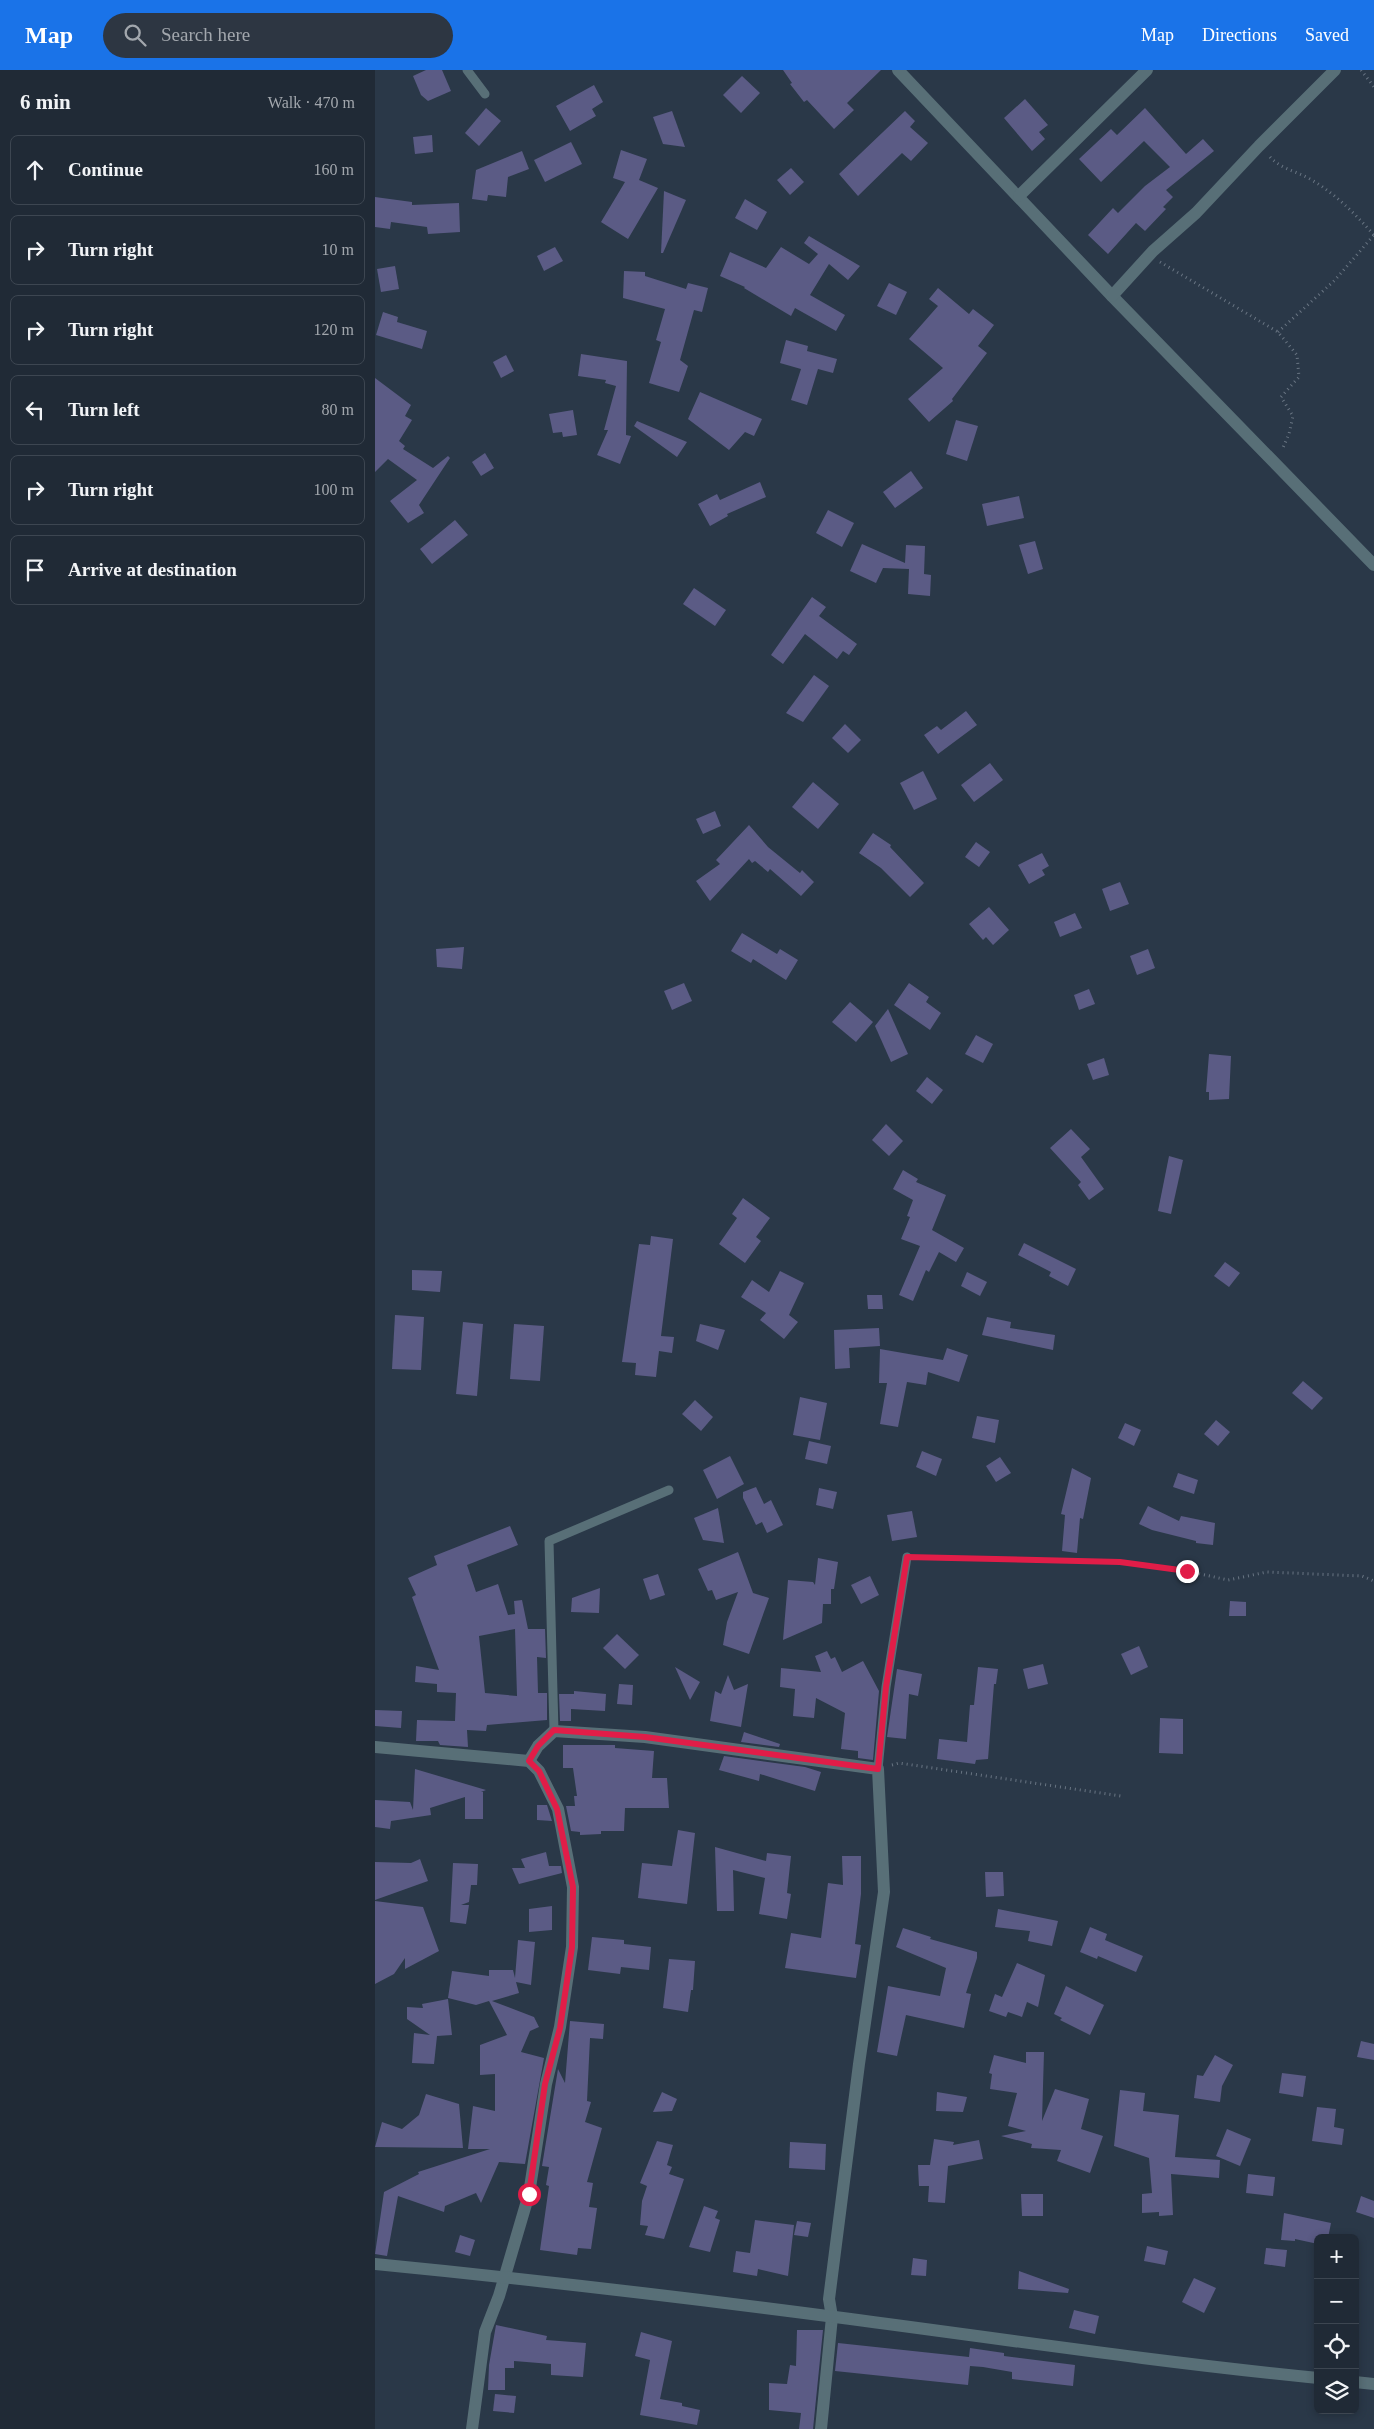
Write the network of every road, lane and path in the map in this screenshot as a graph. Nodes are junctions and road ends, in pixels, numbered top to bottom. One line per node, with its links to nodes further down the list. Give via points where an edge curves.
1 (467, 70): 7 (lane)
2 (899, 70): 9 (street)
3 (1147, 70): 9 (street)
4 (1335, 70): 8 (street)
5 (1361, 70): 6 (path)
6 (1374, 87)
7 (485, 94)
8 (1259, 146): 10 (path, via 1277,165 1309,178 1344,202); 11 (street, via 1196,213)
9 (1019, 196): 12 (street)
10 (1374, 235): 13 (path, via 1335,280)
11 (1153, 252): 12 (street); 13 (path, via 1162,264)
12 (1112, 296): 14 (street)
13 (1278, 332): 14 (path, via 1297,355 1299,377 1281,397 1293,416 1289,434)
14 (1275, 464): 15 (street)
15 (1374, 565)
16 (669, 1490): 19 (lane, via 549,1541)
17 (907, 1557): 18 (path, via 1120,1562 1228,1580 1267,1572 1362,1576); 22 (lane, via 886,1687)
18 (1374, 1581)
19 (554, 1730): 21 (street); 22 (street, via 645,1737)
20 (375, 1747): 21 (street)
21 (529, 1761): 25 (street, via 539,1771 557,1809 573,1887 572,1947 560,2028 545,2084 529,2194)
22 (878, 1769): 23 (path, via 899,1763); 26 (street, via 884,1892 829,2299)
23 (1121, 1796)
24 (375, 2264): 25 (street)
25 (504, 2277): 26 (street); 30 (street, via 485,2332)
26 (832, 2317): 27 (street, via 1071,2350); 31 (street)
27 (1314, 2378)
28 (1359, 2382): 29 (street)
29 (1374, 2384)
30 (472, 2429)
31 (821, 2429)

